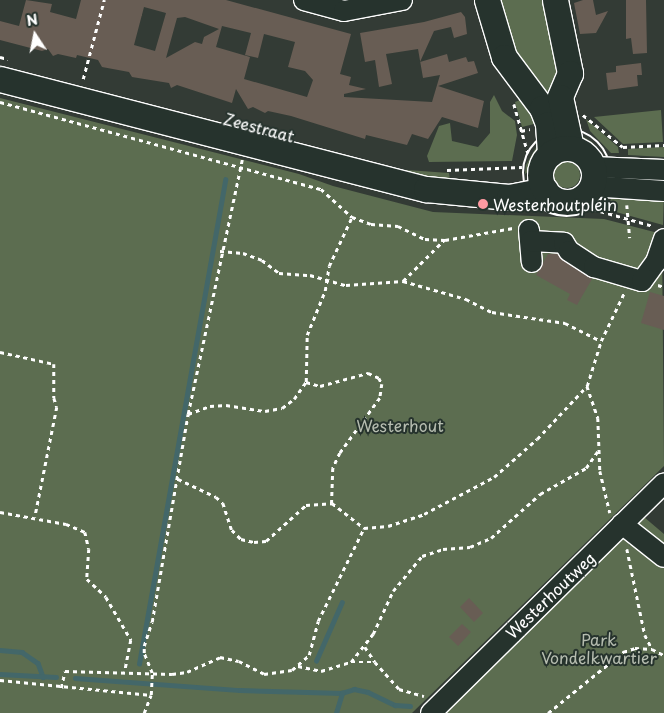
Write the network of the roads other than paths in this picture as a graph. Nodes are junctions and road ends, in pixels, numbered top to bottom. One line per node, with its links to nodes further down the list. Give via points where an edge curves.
1 (304, 0): 5 (street)
2 (402, 0): 5 (street)
3 (487, 0): 8 (main road, via 504,57 542,108 548,124)
4 (555, 0): 8 (main road, via 570,73 560,97 561,109)
5 (343, 5)
6 (5, 70): 8 (main road, Zeestraat, via 313,162 426,189 509,197)
7 (664, 170): 9 (street)
8 (542, 171): 9 (main road, via 565,202 581,198); 9 (main road, via 587,157)
9 (592, 187): 10 (street)
10 (664, 191)
11 (660, 233): 12 (street, via 656,262 642,281 594,267 569,251 564,236 527,232)
12 (532, 262)
13 (664, 483): 14 (street, Westerhoutweg)
14 (626, 527): 15 (street); 16 (street, Westerhoutweg)
15 (664, 556)
16 (436, 711)

